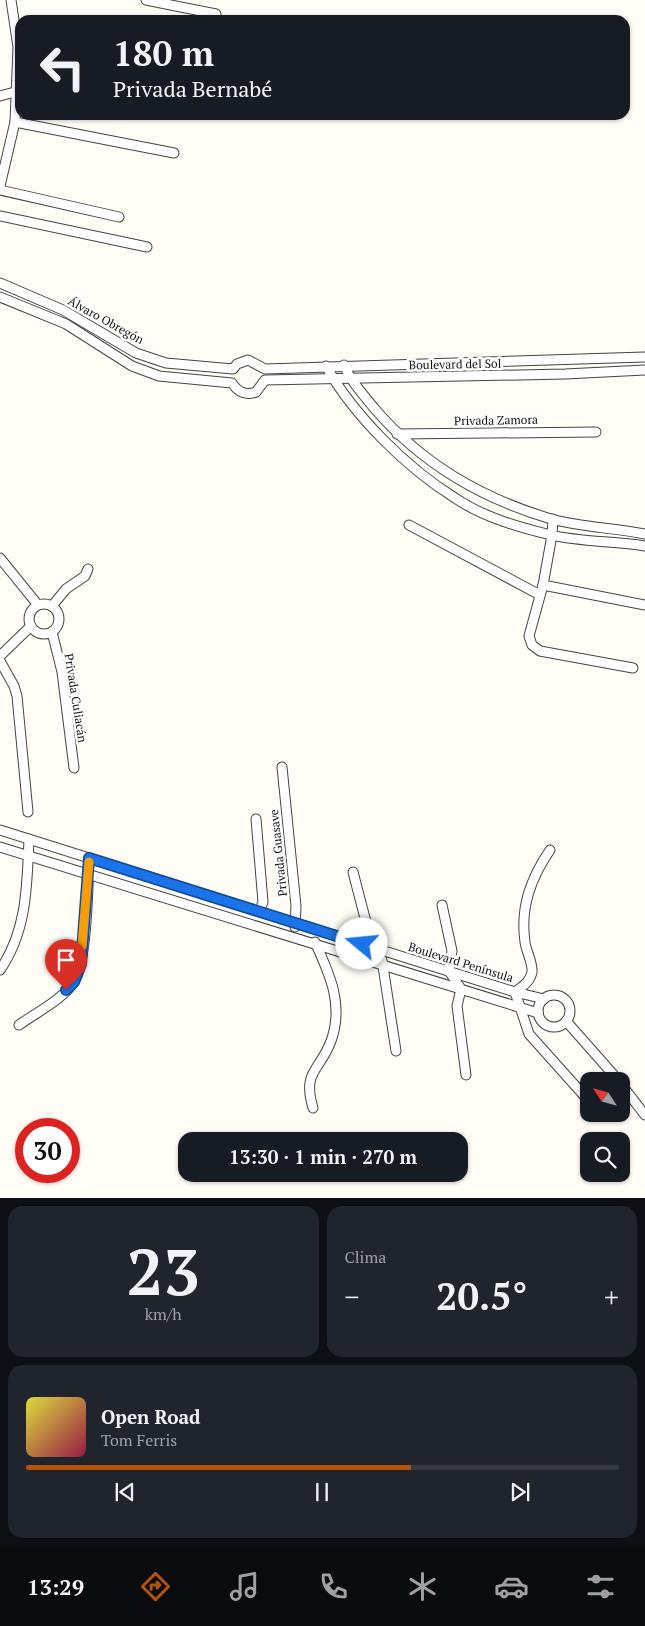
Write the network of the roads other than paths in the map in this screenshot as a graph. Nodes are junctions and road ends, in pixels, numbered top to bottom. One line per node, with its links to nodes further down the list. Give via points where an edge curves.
1 (11, 0): 4 (street)
2 (146, 0): 3 (street)
3 (216, 14)
4 (15, 24)
5 (15, 92): 6 (street); 7 (street)
6 (0, 96)
7 (15, 122): 8 (street); 9 (street)
8 (174, 153)
9 (0, 188): 11 (street)
10 (0, 216): 12 (street)
11 (119, 217)
12 (147, 247)
13 (0, 283): 18 (street, Álvaro Obregón, via 63,310 136,352 166,364 233,369 248,360)
14 (0, 297): 22 (street, Álvaro Obregón, via 66,324 132,366 159,376 232,383 241,392 251,394 260,389)
15 (645, 357): 16 (street, Boulevard del Sol)
16 (344, 365): 17 (street, Boulevard del Sol); 21 (street)
17 (326, 366): 18 (street, Boulevard del Sol); 20 (street)
18 (265, 369)
19 (645, 370): 21 (street, Boulevard del Sol)
20 (334, 379): 21 (street, Boulevard del Sol); 22 (street, Boulevard del Sol); 28 (street, via 380,437 456,499 500,520)
21 (350, 379): 24 (street)
22 (265, 380)
23 (596, 432): 24 (street, Privada Zamora)
24 (397, 434): 25 (street, via 430,462 468,486)
25 (553, 519): 27 (street); 28 (street)
26 (409, 525): 33 (street)
27 (645, 534)
28 (552, 535): 29 (street); 32 (street)
29 (645, 546)
30 (0, 558): 34 (street)
31 (88, 569): 36 (street, via 85,576 66,589)
32 (543, 585): 33 (street); 35 (street)
33 (540, 595): 41 (street, via 529,636 532,645 540,651)
34 (38, 605): 36 (street); 37 (street, via 29,617)
35 (645, 605)
36 (52, 606): 38 (street, via 60,618)
37 (31, 626): 38 (street, via 38,633); 39 (street)
38 (52, 632): 43 (street, Privada Culiacán, via 62,672)
39 (0, 656)
40 (0, 661): 44 (street, via 17,696)
41 (633, 668)
42 (282, 767): 56 (street, Privada Guasave)
43 (74, 768)
44 (28, 812)
45 (256, 819): 55 (street, via 263,902)
46 (0, 830): 47 (street, Boulevard Península)
47 (28, 839): 50 (street); 51 (street, Boulevard Península)
48 (0, 847): 50 (street, Boulevard Península)
49 (550, 850): 67 (street, via 533,877 524,911 525,944 532,969 530,981)
50 (28, 855): 53 (street, Boulevard Península); 64 (street, via 24,917 18,937)
51 (89, 858): 53 (street); 55 (street, Boulevard Península)
52 (353, 872): 60 (street, via 366,922)
53 (88, 874): 58 (street, Boulevard Península); 72 (street, via 81,964 74,982 58,998)
54 (442, 905): 65 (street, via 452,951)
55 (260, 912): 56 (street, Boulevard Península)
56 (295, 923): 57 (street, Boulevard Península); 58 (street, Privada Guasave)
57 (308, 928): 59 (street); 60 (street, Boulevard Península)
58 (294, 937): 59 (street, Boulevard Península)
59 (316, 944): 62 (street, Boulevard Península); 78 (street, via 334,984 337,1004 330,1042 309,1083)
60 (362, 944): 61 (street, Boulevard Península); 62 (street)
61 (377, 949): 63 (street); 65 (street, Boulevard Península)
62 (359, 957): 63 (street, Boulevard Península)
63 (384, 965): 66 (street, Boulevard Península); 73 (street)
64 (0, 970)
65 (449, 971): 66 (street); 67 (street, Boulevard Península)
66 (461, 989): 69 (street, Boulevard Península); 75 (street, via 457,1006)
67 (515, 992): 68 (street, Boulevard Península); 69 (street)
68 (544, 998): 70 (street); 71 (street, via 554,995 567,1002 570,1012)
69 (520, 1007): 70 (street, Boulevard Península); 76 (street, via 529,1034)
70 (538, 1013): 71 (street, via 547,1025 557,1026)
71 (566, 1021): 74 (street)
72 (19, 1025)
73 (396, 1051)
74 (611, 1072)
75 (466, 1075)
76 (580, 1091)
77 (630, 1095): 79 (street)
78 (313, 1108)
79 (645, 1114)

